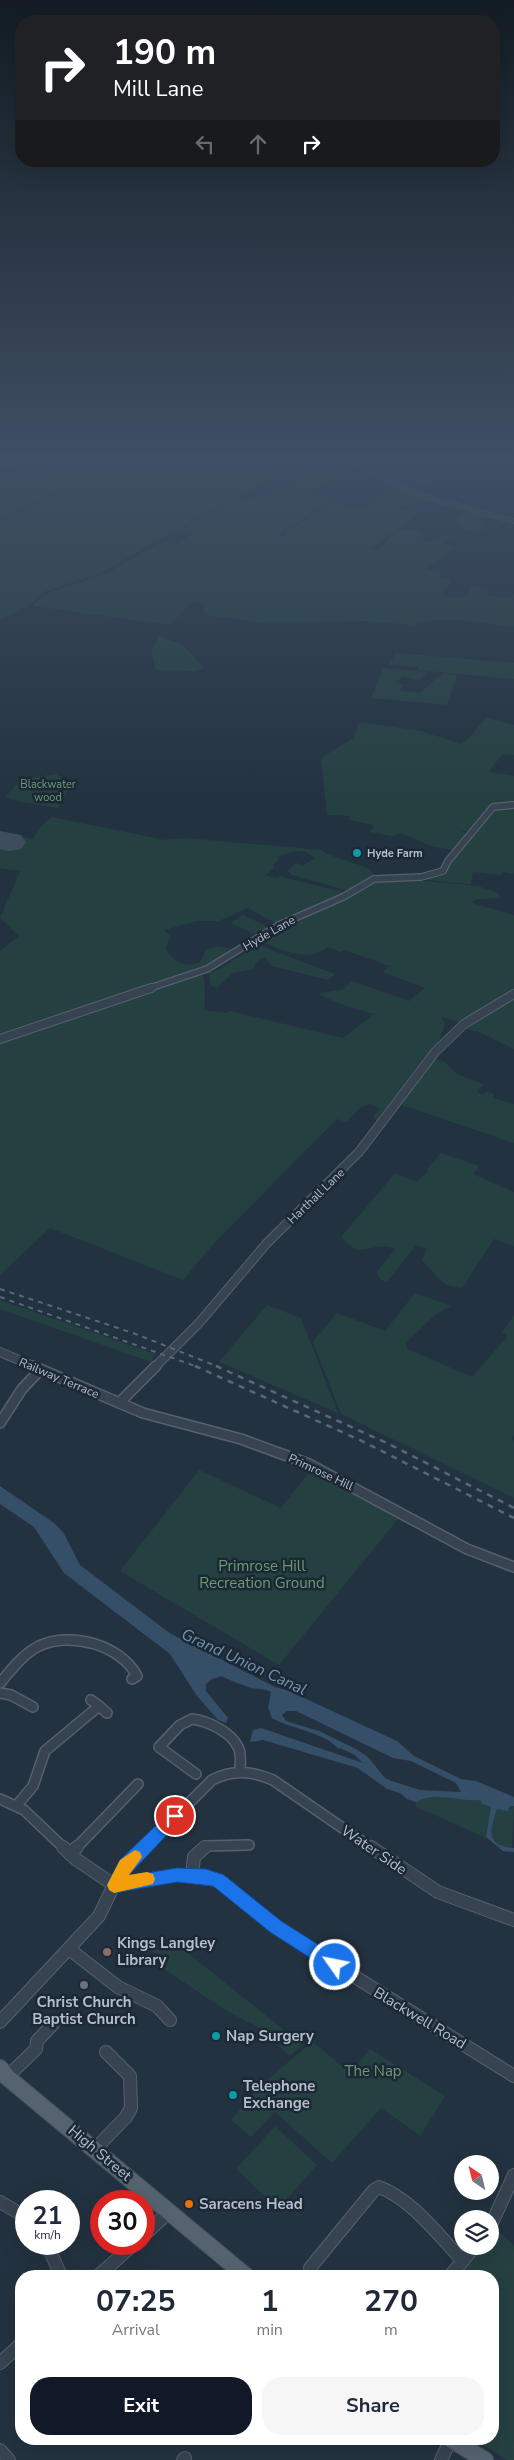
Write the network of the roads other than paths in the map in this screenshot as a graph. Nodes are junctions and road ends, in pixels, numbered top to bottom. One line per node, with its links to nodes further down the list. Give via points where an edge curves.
1 (514, 806): 3 (street, Hyde Lane, via 493,808 443,871 421,877 374,879 279,925 207,970)
2 (514, 994): 6 (street, Harthall Lane, via 464,1024 435,1052 359,1152 268,1243 199,1323)
3 (0, 1038)
4 (0, 1352): 5 (street, Railway Terrace)
5 (40, 1370): 6 (street, Railway Terrace); 7 (street, via 22,1389)
6 (118, 1403): 8 (street, Primrose Hill, via 156,1417 241,1439 308,1464 467,1549)
7 (0, 1423)
8 (514, 1567)
9 (137, 1676): 10 (street, via 116,1652 65,1642 40,1645 31,1650)
10 (0, 1684)
11 (0, 1693): 13 (street)
12 (99, 1706): 18 (street, via 45,1751 33,1786)
13 (33, 1707)
14 (240, 1771): 15 (street, via 238,1746 198,1718 185,1720 157,1745); 22 (street, via 212,1780 126,1865); 23 (street, Water Side, via 273,1780 438,1892)
15 (196, 1774)
16 (138, 1784): 20 (street)
17 (0, 1799): 18 (street)
18 (17, 1805): 20 (street)
19 (249, 1846): 21 (street, via 206,1846 194,1857)
20 (70, 1854): 22 (street)
21 (192, 1876): 22 (street, Blackwell Road, via 159,1876); 30 (street, Blackwell Road, via 218,1880 275,1926)
22 (114, 1885): 24 (street, via 99,1916)
23 (514, 1920)
24 (69, 1949): 25 (street, via 118,1987 157,2006); 26 (street)
25 (170, 2020)
26 (0, 2022)
27 (53, 2024): 29 (street, via 37,2041 36,2049)
28 (106, 2052): 31 (street, via 130,2076 131,2108)
29 (4, 2072): 31 (main road, High Street)
30 (514, 2076)
31 (95, 2149): 36 (main road, High Street)
32 (514, 2175): 34 (street)
33 (0, 2202): 35 (street)
34 (499, 2210)
35 (15, 2211)
36 (170, 2211): 37 (street); 45 (main road, High Street)
37 (155, 2225)
38 (52, 2255): 43 (street)
39 (122, 2255): 44 (street)
40 (467, 2255): 41 (street)
41 (463, 2261): 42 (street, via 391,2191 379,2187); 46 (street)
42 (310, 2268)
43 (58, 2270)
44 (105, 2270)
45 (239, 2270)
46 (455, 2270)
47 (15, 2349): 48 (street)
48 (0, 2362)
49 (448, 2445): 53 (street)
50 (461, 2445): 54 (main road)
51 (0, 2450): 52 (street)
52 (9, 2460)
53 (440, 2460)
54 (486, 2460)

